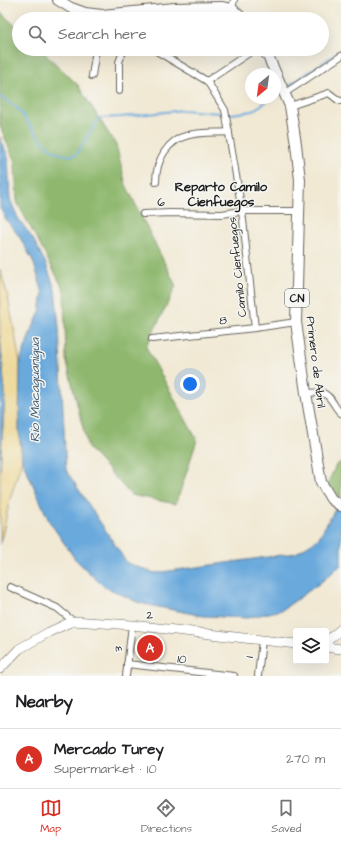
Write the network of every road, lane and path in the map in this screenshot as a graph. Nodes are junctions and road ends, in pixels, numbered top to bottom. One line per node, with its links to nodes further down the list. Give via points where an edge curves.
1 (58, 0): 6 (main road)
2 (187, 0): 5 (main road)
3 (175, 4): 5 (main road); 7 (main road)
4 (233, 4): 5 (main road)
5 (197, 7)
6 (82, 12)
7 (149, 12)
8 (95, 56): 14 (street)
9 (121, 56): 17 (street)
10 (165, 56): 15 (street, Camilo Cienfuegos)
11 (245, 56): 15 (street)
12 (268, 56): 16 (main road, Primero de Abril / CN)
13 (341, 56): 16 (street)
14 (92, 76)
15 (207, 81): 20 (street, Camilo Cienfuegos, via 225,110)
16 (283, 90): 19 (main road, Primero de Abril / CN)
17 (118, 92)
18 (341, 101): 19 (street, via 329,93)
19 (290, 106): 22 (main road, Primero de Abril / CN, via 300,180)
20 (229, 132): 21 (street, via 189,135 178,139 162,155 156,172); 23 (street, Camilo Cienfuegos)
21 (156, 182)
22 (300, 211): 23 (street, 6); 25 (main road, Primero de Abril / CN)
23 (242, 212): 24 (street, 6); 26 (street, Camilo Cienfuegos)
24 (143, 214)
25 (296, 322): 26 (street, 8); 28 (main road, Primero de Abril / CN)
26 (255, 328): 27 (street, 8)
27 (152, 339)
28 (306, 393): 29 (street, via 327,395); 30 (main road, Primero de Abril / CN, via 321,482 331,500)
29 (341, 413)
30 (341, 506)
31 (10, 587): 32 (street, via 57,608)
32 (73, 621): 33 (main road, 2); 41 (main road, via 19,649)
33 (132, 625): 36 (main road, 2); 40 (street, 3)
34 (341, 629): 35 (main road)
35 (329, 639)
36 (262, 640): 37 (main road, 2); 44 (street, 1)
37 (293, 644)
38 (329, 647): 39 (main road)
39 (341, 649)
40 (128, 664): 42 (street, 3); 43 (street, 10)
41 (0, 669)
42 (126, 676)
43 (234, 676)
44 (258, 676)

